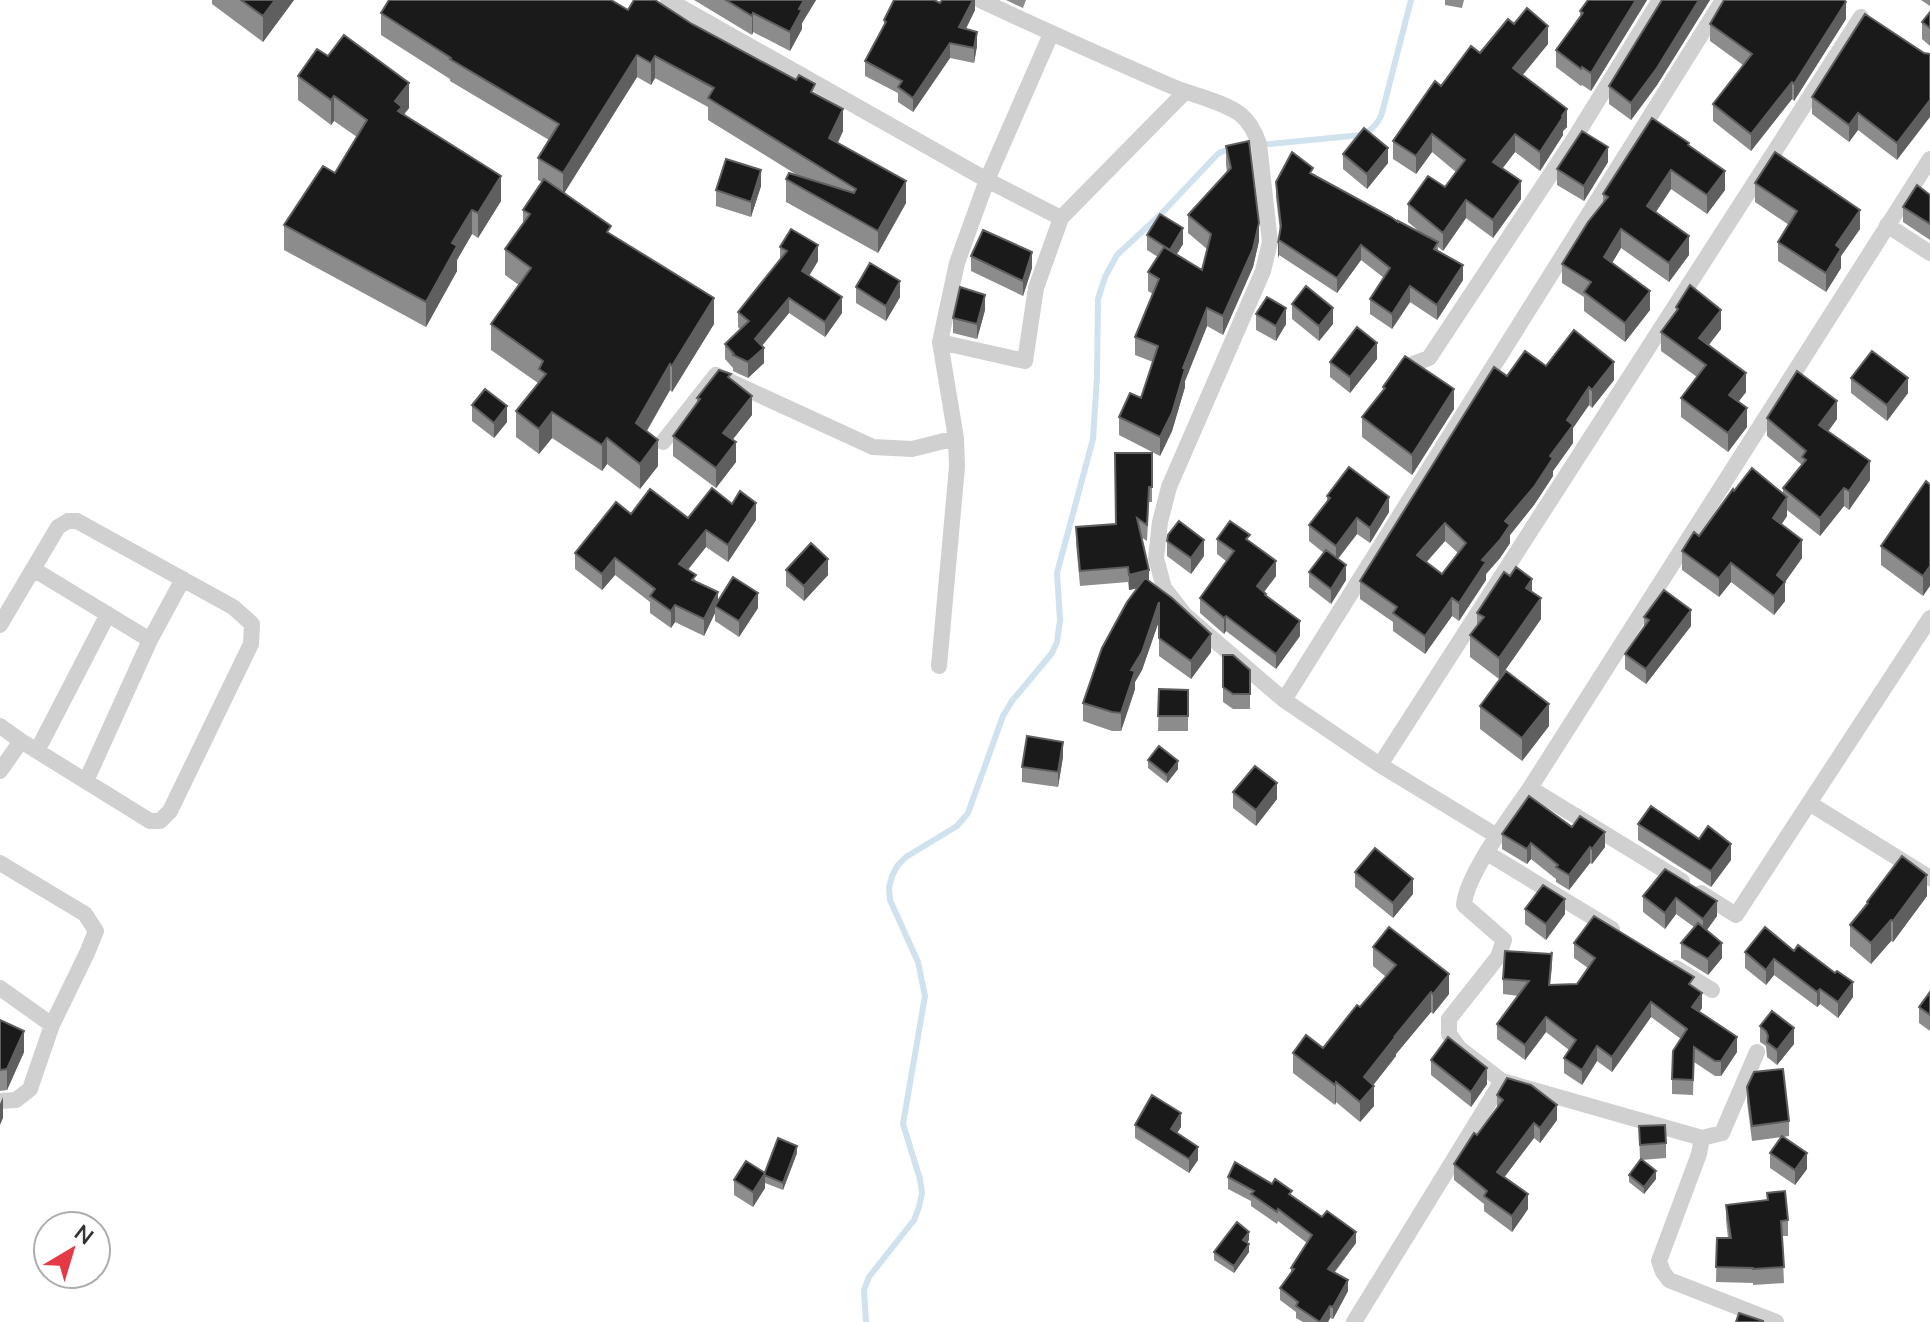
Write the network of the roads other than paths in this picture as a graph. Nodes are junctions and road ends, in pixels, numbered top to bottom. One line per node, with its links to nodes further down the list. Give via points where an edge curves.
1 (668, 0): 9 (street)
2 (980, 0): 6 (street)
3 (1660, 0): 14 (street, via 1429,358)
4 (1723, 0): 24 (street)
5 (1861, 17): 28 (street)
6 (1051, 34): 7 (street); 9 (street)
7 (1185, 92): 10 (street); 24 (street, via 1242,115 1256,133 1270,242 1263,271 1169,487 1156,558 1164,588 1184,614)
8 (1930, 159): 11 (street)
9 (987, 180): 10 (street); 13 (street, via 957,263)
10 (1061, 218): 13 (street, via 1036,288 1025,361)
11 (1887, 225): 12 (street); 31 (street)
12 (1930, 253)
13 (940, 342): 15 (street)
14 (1413, 364)
15 (956, 438): 16 (street, via 912,449 873,447 716,375); 23 (street)
16 (663, 442)
17 (33, 569): 18 (street, via 58,527 77,521); 19 (street); 21 (street)
18 (183, 579): 22 (street); 30 (street, via 252,624 251,644 231,686 170,811 160,821 150,821)
19 (108, 614): 22 (street); 27 (street)
20 (1930, 618): 32 (street)
21 (0, 625)
22 (150, 640): 30 (street)
23 (939, 666)
24 (1284, 700): 28 (street)
25 (0, 726): 26 (street)
26 (21, 741): 27 (street); 29 (street)
27 (37, 751): 30 (street)
28 (1380, 765): 33 (street)
29 (0, 771)
30 (86, 781)
31 (1530, 788): 32 (street, via 1736,915); 33 (street)
32 (1809, 803): 36 (street)
33 (1497, 836): 34 (street)
34 (1487, 853): 37 (street); 43 (street, via 1464,905 1504,940 1498,957 1449,1019 1449,1034)
35 (0, 863): 41 (street, via 85,914 96,931)
36 (1930, 878)
37 (1619, 934)
38 (1659, 958): 40 (street)
39 (0, 988): 41 (street)
40 (1712, 990)
41 (52, 1025): 44 (street, via 30,1089 16,1100)
42 (1757, 1052): 45 (street, via 1722,1133)
43 (1502, 1081): 45 (street); 46 (street)
44 (0, 1101)
45 (1702, 1138): 47 (street, via 1659,1261 1663,1272 1669,1280)
46 (1354, 1322)
47 (1776, 1322)

